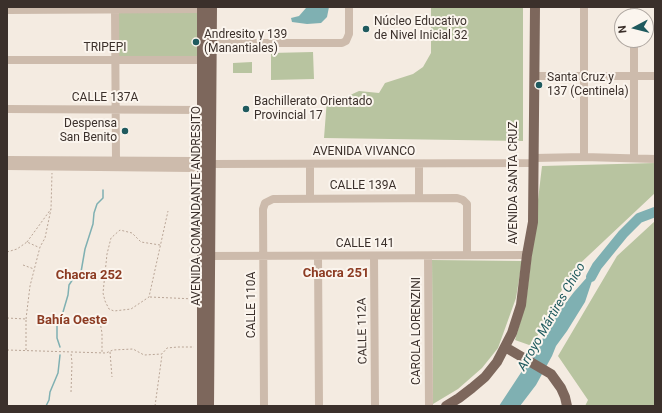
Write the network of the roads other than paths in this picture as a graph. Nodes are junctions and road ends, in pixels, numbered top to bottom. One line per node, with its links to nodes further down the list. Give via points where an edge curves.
1 (349, 7): 8 (street, via 349,34 342,43)
2 (528, 7): 25 (main road, AVENIDA SANTA CRUZ)
3 (535, 7): 13 (main road, AVENIDA SANTA CRUZ)
4 (584, 7): 14 (street)
5 (115, 8): 6 (street); 7 (street); 11 (street)
6 (205, 8): 8 (main road, AVENIDA COMANDANTE ANDRESITO); 12 (main road, AVENIDA COMANDANTE ANDRESITO)
7 (7, 10)
8 (212, 43): 26 (main road, AVENIDA COMANDANTE ANDRESITO)
9 (634, 48): 15 (street)
10 (7, 60): 11 (street, TRIPEPI)
11 (115, 60): 12 (street, TRIPEPI); 18 (street)
12 (202, 60): 19 (main road, AVENIDA COMANDANTE ANDRESITO)
13 (535, 76): 14 (street); 25 (main road, AVENIDA SANTA CRUZ)
14 (584, 76): 15 (street); 20 (street)
15 (634, 76): 16 (street); 21 (street)
16 (655, 76)
17 (7, 109): 18 (street, CALLE 137A)
18 (116, 110): 19 (street, CALLE 137A); 24 (street)
19 (202, 110): 26 (main road, AVENIDA COMANDANTE ANDRESITO)
20 (584, 157): 21 (street, AVENIDA VIVANCO); 25 (street, AVENIDA VIVANCO)
21 (634, 158): 22 (street, AVENIDA VIVANCO)
22 (655, 159)
23 (7, 160): 24 (street, AVENIDA VIVANCO)
24 (116, 161): 26 (street, AVENIDA VIVANCO, via 192,161)
25 (531, 161): 28 (street, AVENIDA VIVANCO); 34 (main road, AVENIDA SANTA CRUZ)
26 (202, 164): 27 (street, AVENIDA VIVANCO); 29 (street, AVENIDA VIVANCO, via 192,168); 35 (main road, AVENIDA COMANDANTE ANDRESITO)
27 (310, 164): 28 (street, AVENIDA VIVANCO); 31 (street)
28 (419, 164): 30 (street)
29 (7, 166)
30 (419, 198): 31 (street, CALLE 139A); 33 (street, CALLE 139A, via 457,198 467,204)
31 (310, 199): 32 (street, CALLE 139A, via 273,199)
32 (264, 203): 36 (street, CALLE 110A)
33 (467, 255): 34 (street, CALLE 141); 39 (street, CALLE 141)
34 (527, 255): 40 (main road, AVENIDA SANTA CRUZ, via 521,305)
35 (206, 256): 36 (street, CALLE 141); 41 (main road, AVENIDA COMANDANTE ANDRESITO, via 202,299); 42 (main road, AVENIDA COMANDANTE ANDRESITO)
36 (264, 256): 37 (street, CALLE 141); 43 (street, CALLE 110A)
37 (318, 256): 38 (street, CALLE 141); 44 (street)
38 (374, 256): 39 (street, CALLE 141); 45 (street, CALLE 112A)
39 (428, 256): 46 (street, CAROLA LORENZINI)
40 (505, 347): 47 (main road, AVENIDA SANTA CRUZ, via 485,377); 48 (main road, via 551,374 561,388)
41 (202, 406)
42 (209, 406)
43 (264, 406)
44 (319, 406)
45 (375, 406)
46 (429, 406)
47 (446, 406)
48 (567, 406)

